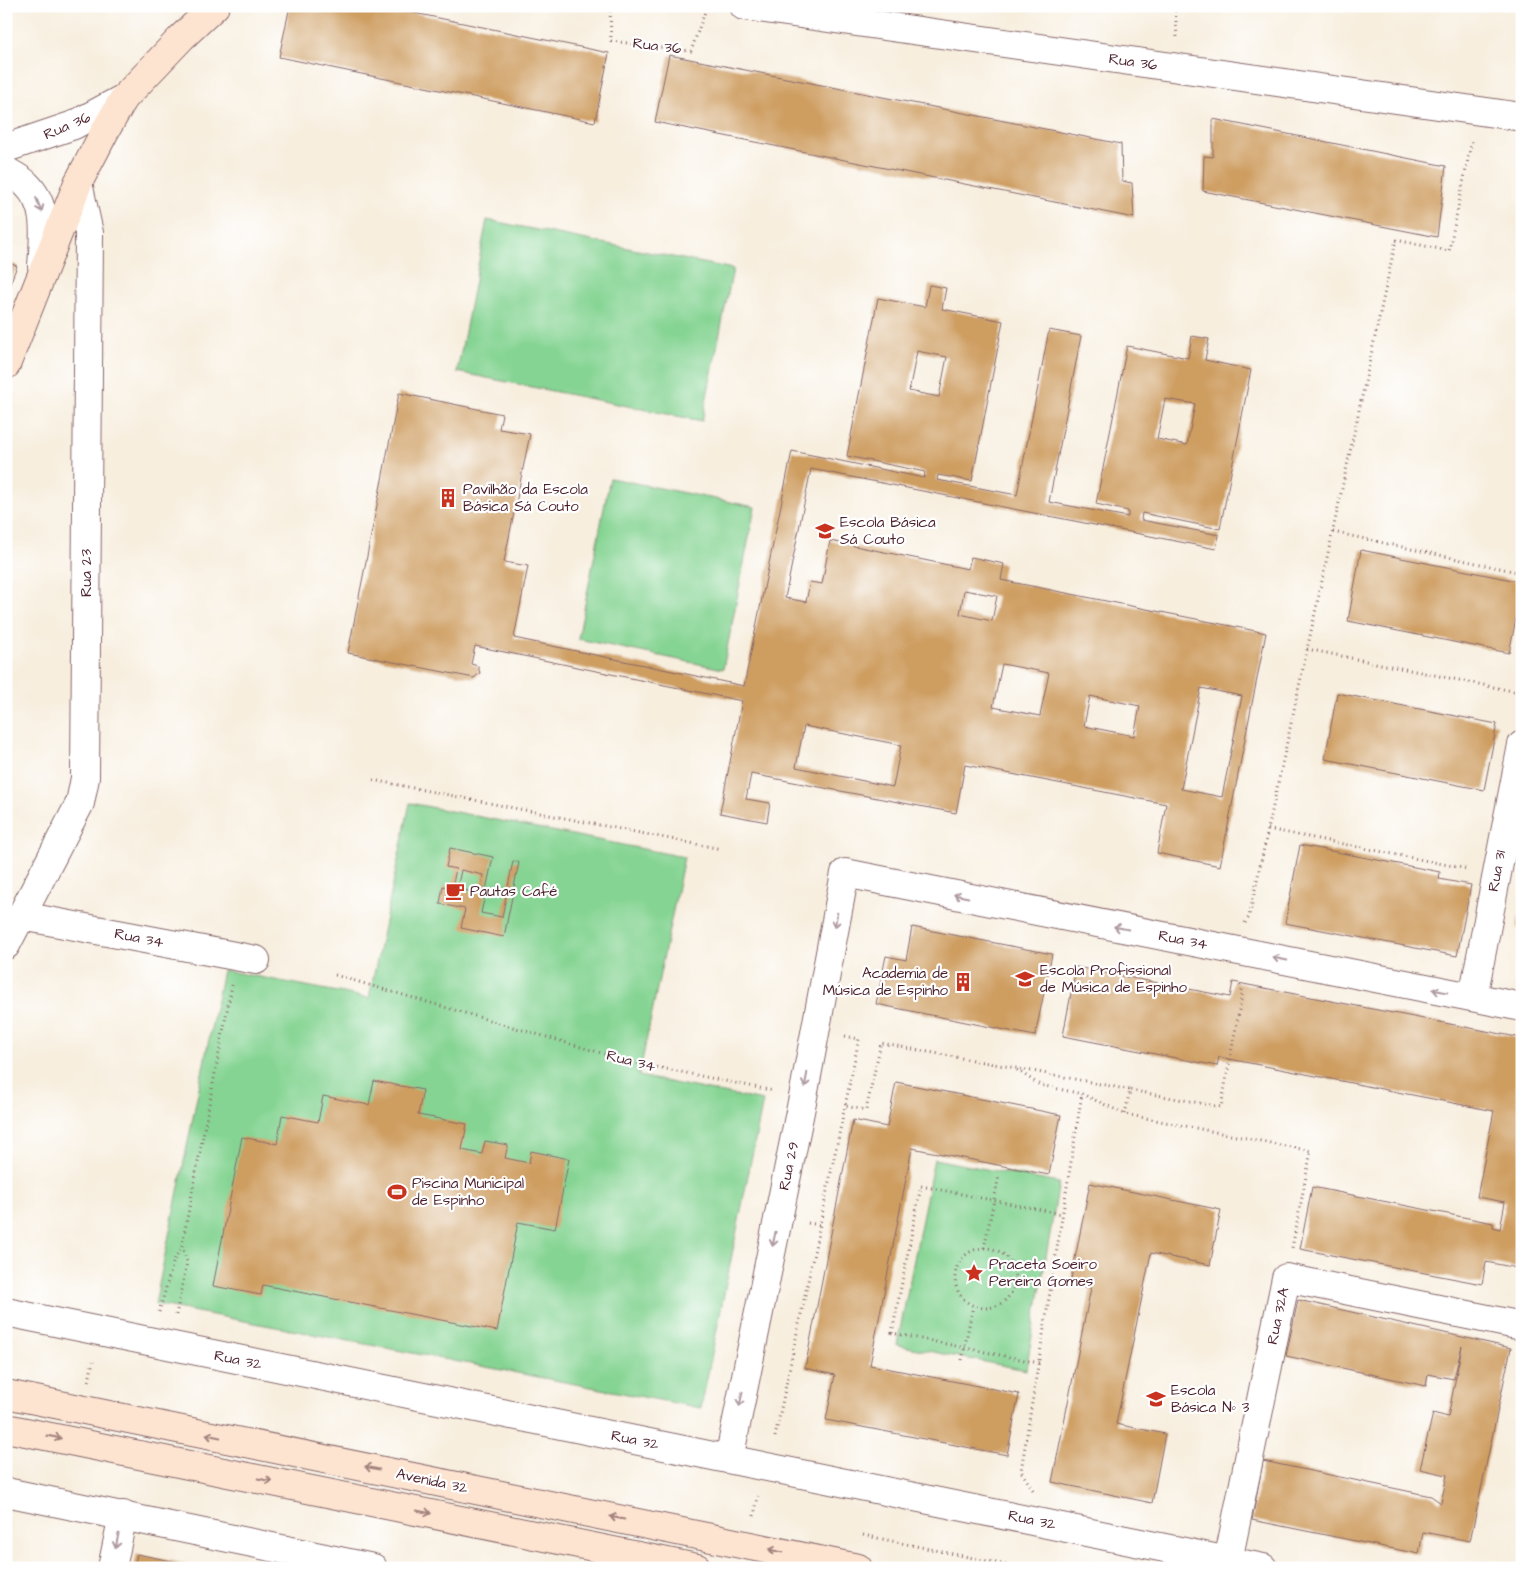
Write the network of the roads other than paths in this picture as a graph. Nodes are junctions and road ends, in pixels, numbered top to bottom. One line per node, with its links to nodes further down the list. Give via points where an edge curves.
1 (215, 6): 3 (main road)
2 (744, 6): 4 (street, Rua 36)
3 (124, 98): 5 (street, Rua 36, via 74,125); 7 (main road)
4 (1522, 117)
5 (6, 148)
6 (6, 171): 8 (street, one-way to 8, via 26,183 40,202 45,226)
7 (78, 183): 8 (main road); 12 (street, Rua 23, via 89,233 85,778 80,803)
8 (42, 277): 9 (main road)
9 (6, 365)
10 (1522, 745): 15 (street, Rua 31)
11 (845, 872): 15 (street, Rua 34, one-way to 11); 21 (street, Rua 29, one-way to 21)
12 (22, 916): 13 (street, Rua 23); 14 (street, Rua 34)
13 (6, 945)
14 (247, 959)
15 (1473, 997): 16 (street, Rua 34)
16 (1522, 1007)
17 (6, 1312): 21 (street, Rua 32)
18 (1522, 1326): 24 (street, Rua 32A, via 1286,1278)
19 (6, 1394): 28 (main road, Avenida 32, one-way to 19)
20 (6, 1428): 27 (main road, one-way to 27)
21 (729, 1459): 24 (street, Rua 32)
22 (6, 1492): 23 (street)
23 (122, 1515): 25 (street, one-way to 25); 26 (street)
24 (1228, 1561): 29 (street, Rua 32)
25 (112, 1568)
26 (373, 1568)
27 (697, 1568)
28 (858, 1568)
29 (1263, 1568)

